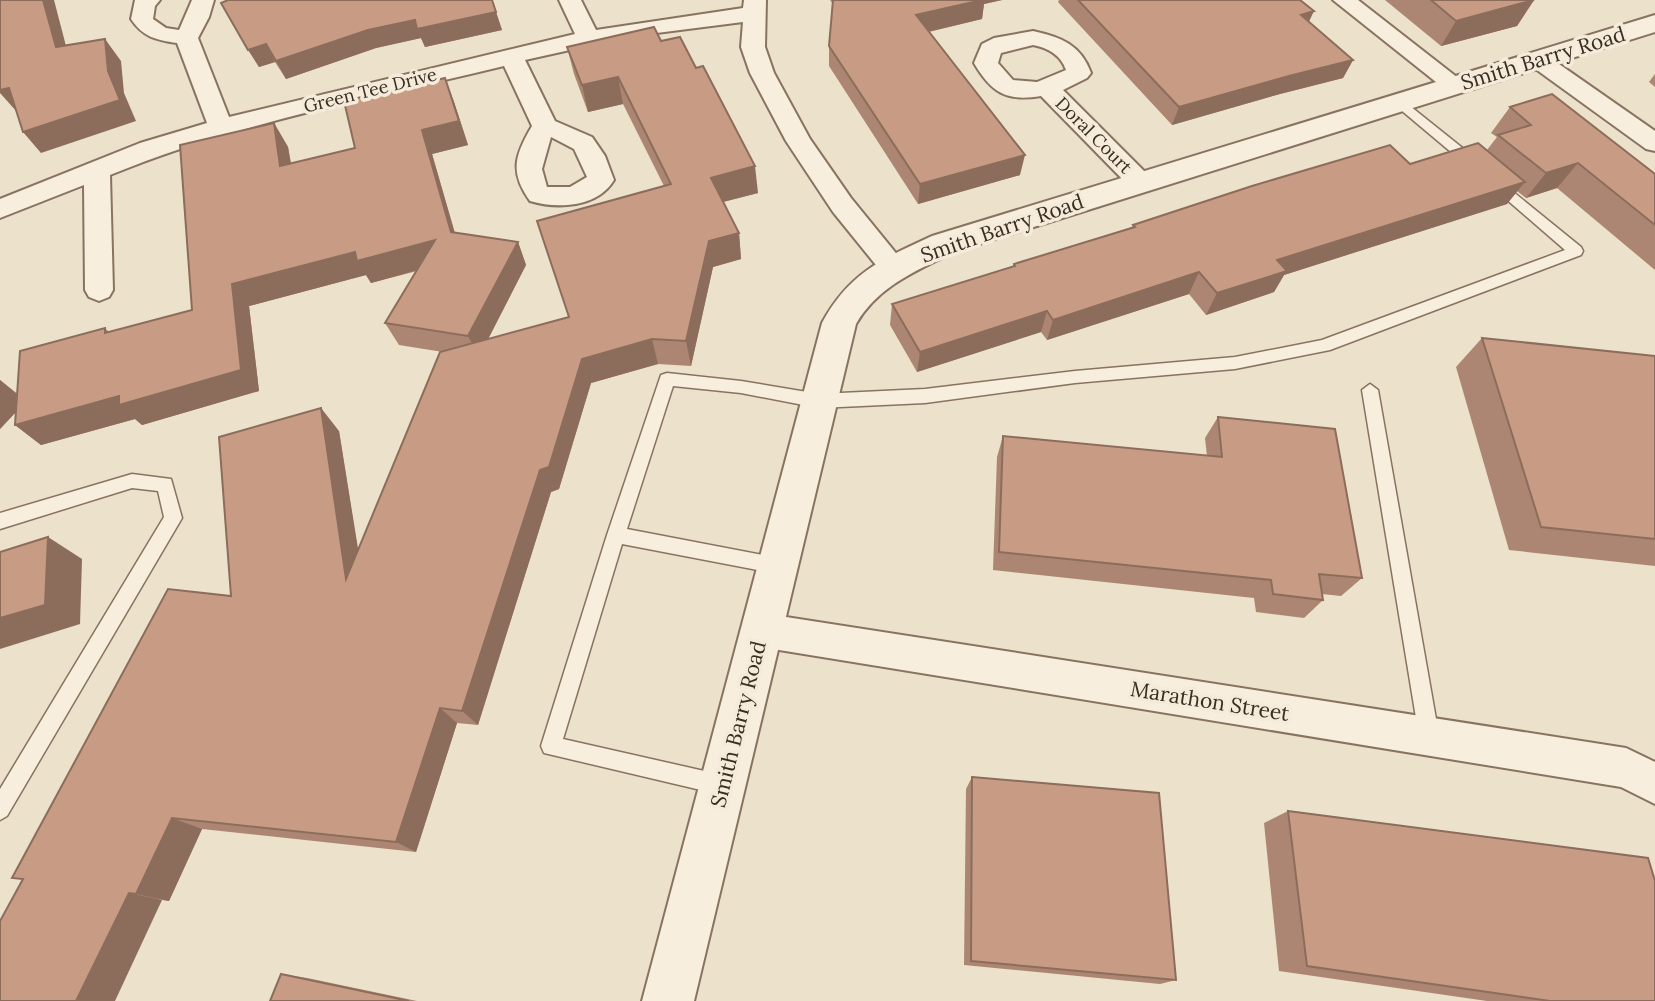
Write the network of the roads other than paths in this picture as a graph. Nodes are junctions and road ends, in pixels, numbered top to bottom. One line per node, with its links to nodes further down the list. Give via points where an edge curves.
1 (149, 0): 7 (street, via 142,13 148,27)
2 (203, 0): 7 (street)
3 (570, 0): 8 (street)
4 (1344, 0): 11 (street)
5 (753, 7): 8 (street, Green Tee Drive); 20 (street, via 753,47 799,141 842,205)
6 (1655, 23): 10 (street, Smith Barry Road)
7 (186, 38): 15 (street)
8 (588, 38): 9 (street, Green Tee Drive)
9 (511, 55): 14 (street); 15 (street, Green Tee Drive)
10 (1538, 60): 11 (street, Smith Barry Road); 16 (street)
11 (1455, 85): 13 (street, Smith Barry Road)
12 (1048, 89): 18 (street, Doral Court)
13 (1400, 102): 18 (street, Smith Barry Road); 23 (lane, via 1576,251 1311,348 1235,363 925,396)
14 (545, 126)
15 (221, 127): 17 (street, Green Tee Drive)
16 (1655, 143)
17 (97, 170): 19 (street, Green Tee Drive); 21 (street)
18 (1140, 182): 20 (street, Smith Barry Road, via 943,244)
19 (0, 209)
20 (894, 268): 23 (street, Smith Barry Road, via 869,281 851,300 839,323)
21 (99, 290)
22 (1370, 390): 28 (lane)
23 (819, 401): 25 (lane, via 667,379); 26 (street, Smith Barry Road)
24 (0, 521): 31 (lane, via 132,481 165,484 173,518)
25 (616, 535): 26 (lane); 30 (lane, via 551,746)
26 (778, 566): 27 (street, Smith Barry Road)
27 (761, 629): 28 (street, Marathon Street); 30 (street, Smith Barry Road)
28 (1429, 736): 29 (street, Marathon Street)
29 (1645, 774)
30 (722, 785): 32 (street, Smith Barry Road)
31 (0, 809)
32 (668, 1001)

